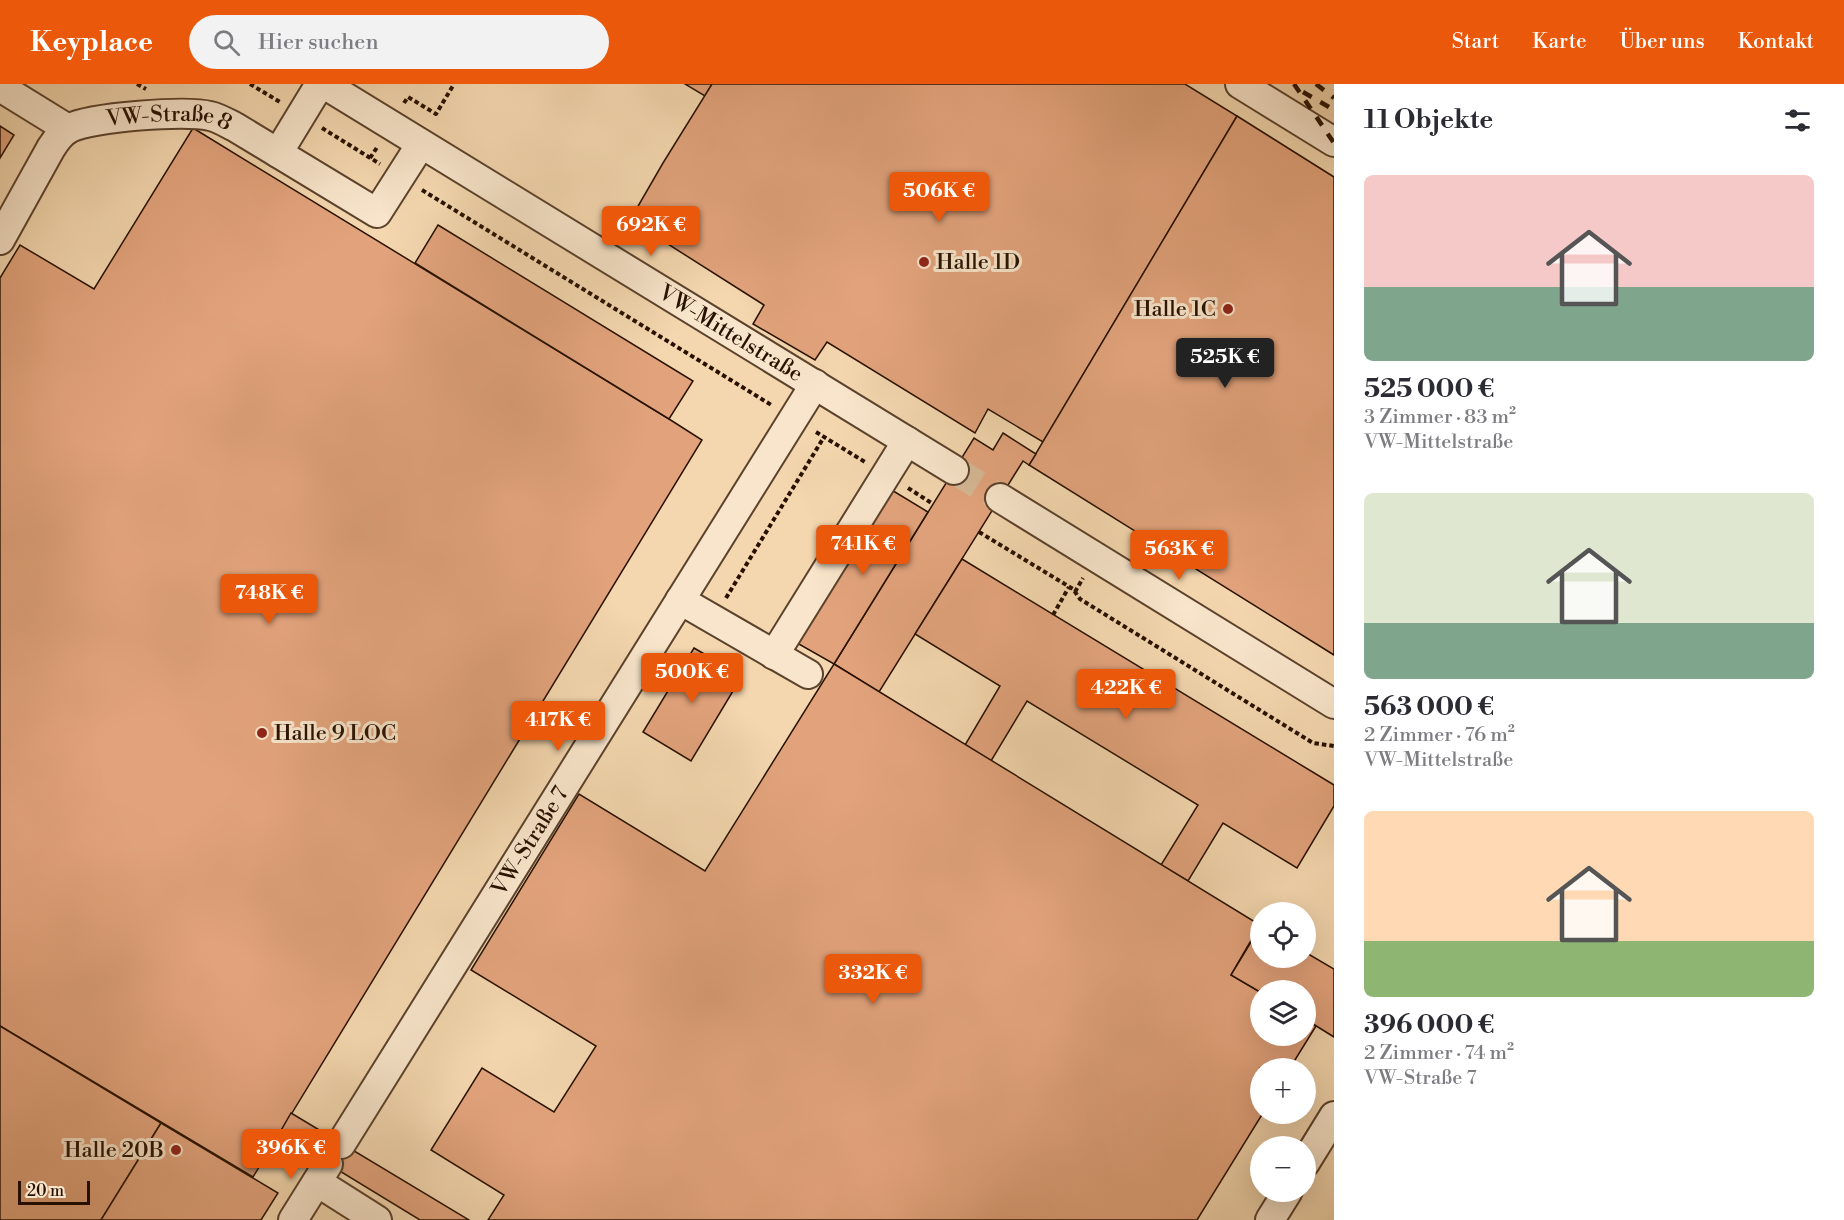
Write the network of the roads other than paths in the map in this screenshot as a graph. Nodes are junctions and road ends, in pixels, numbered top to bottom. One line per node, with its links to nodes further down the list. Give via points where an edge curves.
1 (322, 84): 6 (street, VW-Mittelstraße); 7 (street)
2 (1240, 84): 5 (street)
3 (0, 87): 4 (street)
4 (68, 129): 7 (street, VW-Straße 8, via 94,120 198,114 222,120); 8 (street, via 51,148)
5 (1334, 142)
6 (421, 144): 7 (street, VW-Straße 8, via 377,213); 9 (street, VW-Mittelstraße)
7 (278, 153)
8 (0, 240)
9 (814, 384): 10 (street, VW-Mittelstraße); 13 (street, VW-Straße 7)
10 (907, 441): 11 (street, VW-Mittelstraße); 14 (street)
11 (954, 470)
12 (1000, 498): 16 (street)
13 (680, 600): 14 (street); 19 (street, VW-Straße 7)
14 (774, 655): 15 (street)
15 (808, 674)
16 (1334, 704)
17 (1334, 1116): 18 (street)
18 (1316, 1145)
19 (329, 1163): 21 (street, VW-Straße 7); 22 (street)
20 (1281, 1202): 23 (street)
21 (293, 1220)
22 (377, 1220)
23 (1270, 1220)

